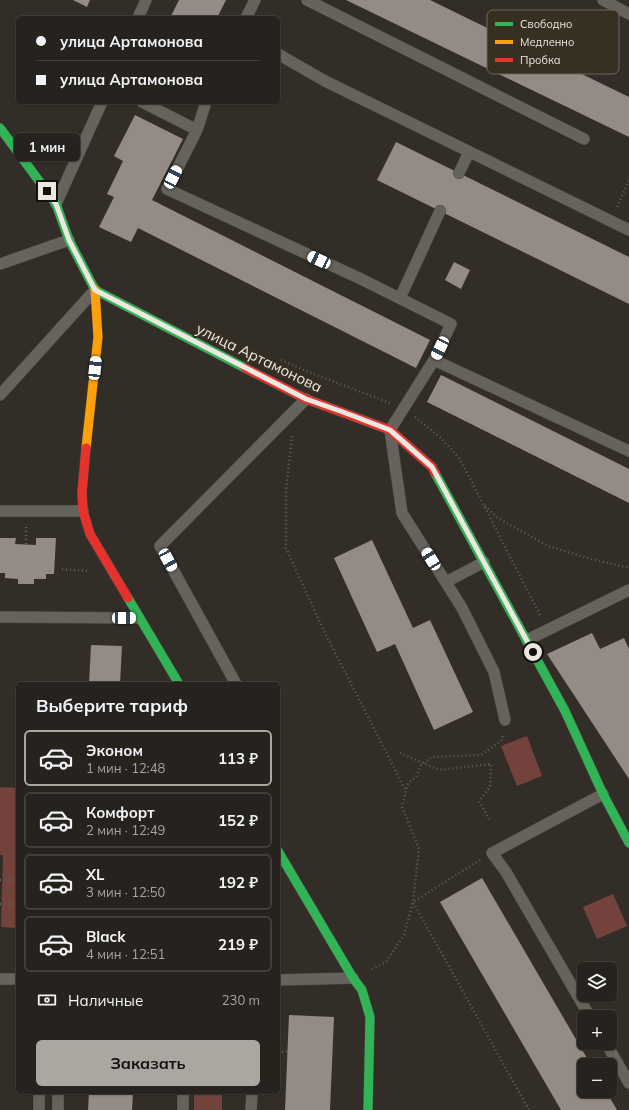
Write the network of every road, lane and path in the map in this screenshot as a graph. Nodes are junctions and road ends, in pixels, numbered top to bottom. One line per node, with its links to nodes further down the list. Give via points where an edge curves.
1 (146, 0): 6 (lane)
2 (255, 0): 7 (lane)
3 (307, 0): 14 (lane)
4 (603, 0): 5 (lane)
5 (629, 14)
6 (139, 16)
7 (247, 16)
8 (280, 55): 15 (lane, via 325,81)
9 (101, 104): 18 (lane)
10 (146, 104): 13 (lane)
11 (205, 104): 13 (lane)
12 (0, 128): 18 (street)
13 (197, 130): 25 (lane, via 166,189)
14 (584, 139)
15 (469, 152): 16 (lane); 20 (lane)
16 (459, 173)
17 (629, 180): 20 (path)
18 (56, 204): 22 (street)
19 (440, 211): 25 (lane)
20 (610, 221): 21 (lane)
21 (629, 230)
22 (69, 240): 23 (lane); 24 (street)
23 (0, 264)
24 (95, 290): 27 (lane); 28 (street, улица Артамонова); 34 (street, via 98,337 83,477)
25 (400, 298): 26 (lane, via 451,324)
26 (434, 360): 30 (lane); 31 (lane)
27 (0, 395)
28 (306, 399): 29 (lane); 30 (street, улица Артамонова)
29 (294, 411): 47 (lane, via 160,546); 51 (path, via 286,490 286,548 323,629)
30 (390, 430): 35 (street, улица Артамонова, via 432,467); 39 (lane, via 402,513)
31 (629, 451)
32 (483, 504): 37 (path, via 498,518 548,546)
33 (0, 511): 34 (lane)
34 (83, 511): 42 (street, via 90,534)
35 (484, 562): 39 (lane); 43 (street, улица Артамонова)
36 (62, 568): 38 (path)
37 (629, 568)
38 (90, 571)
39 (446, 582): 48 (lane, via 494,672)
40 (628, 595): 43 (lane)
41 (0, 617): 42 (lane)
42 (139, 618): 44 (street)
43 (526, 640): 52 (street, улица Артамонова, via 565,711)
44 (169, 667): 45 (lane); 46 (street)
45 (168, 682)
46 (178, 682)
47 (235, 682)
48 (505, 720): 50 (path, via 502,740 482,755 432,757)
49 (400, 753): 50 (path)
50 (424, 763): 51 (path, via 416,777 408,783); 53 (path, via 439,770 491,764 490,787 479,801)
51 (406, 791): 59 (path, via 402,807 419,849)
52 (603, 794): 54 (street, улица Артамонова); 55 (lane)
53 (490, 822)
54 (629, 843)
55 (492, 853): 59 (path); 66 (lane, via 506,872)
56 (280, 854): 63 (street)
57 (0, 880): 58 (path)
58 (16, 880)
59 (413, 902): 63 (path, via 404,935 386,962); 80 (path)
60 (0, 904): 61 (path)
61 (16, 904)
62 (0, 978): 64 (lane)
63 (353, 978): 65 (lane); 79 (street, via 362,990 370,1017)
64 (16, 979)
65 (280, 980)
66 (586, 1010)
67 (610, 1050): 70 (lane)
68 (288, 1051): 69 (path)
69 (280, 1053)
70 (627, 1076)
71 (39, 1094): 75 (lane)
72 (58, 1094): 76 (lane)
73 (183, 1094): 77 (lane)
74 (252, 1094): 78 (lane)
75 (39, 1110)
76 (58, 1110)
77 (183, 1110)
78 (251, 1110)
79 (368, 1110)
80 (529, 1110)

